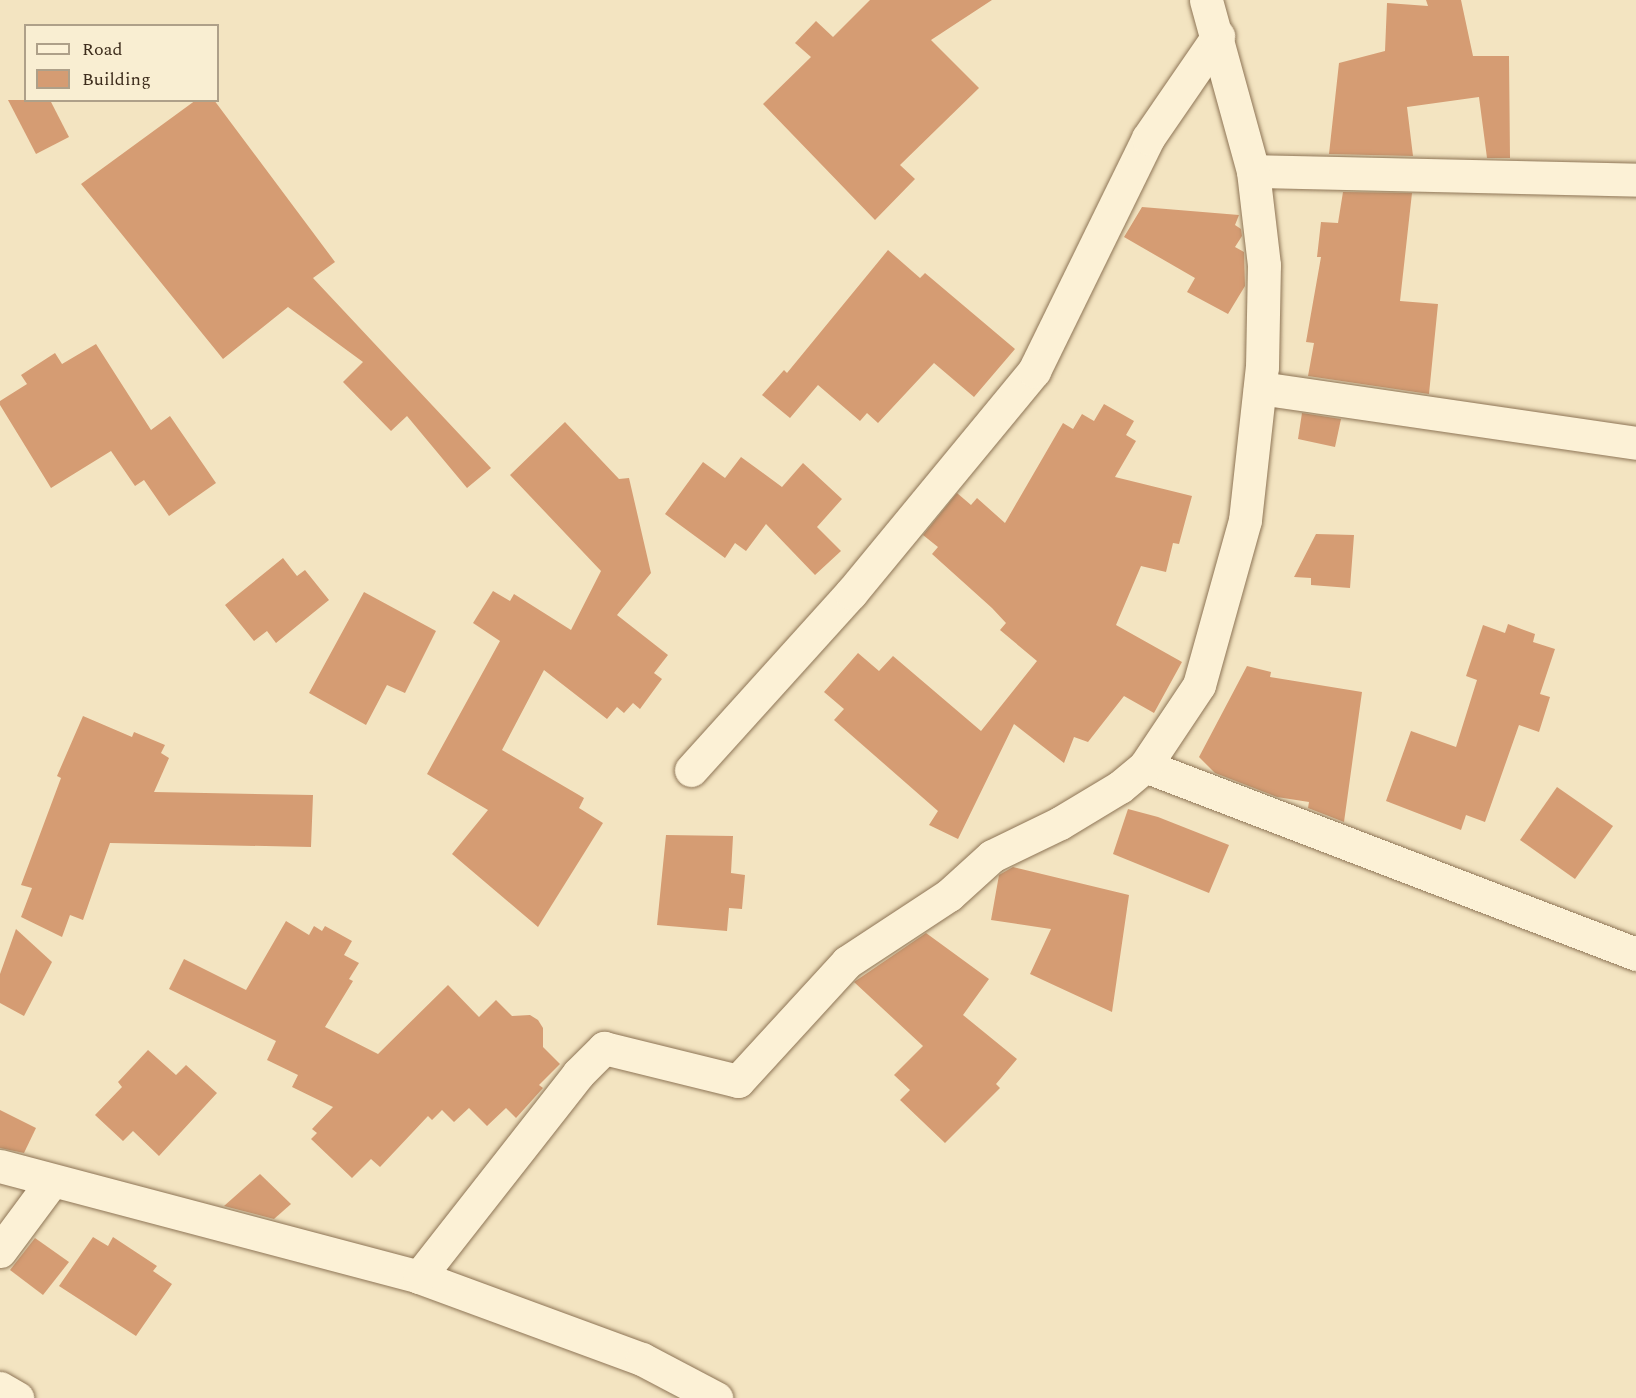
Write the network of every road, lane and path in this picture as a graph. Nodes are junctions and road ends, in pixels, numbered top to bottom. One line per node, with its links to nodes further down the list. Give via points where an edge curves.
1 (1206, 0): 2 (street)
2 (1218, 36): 3 (street); 8 (street, via 1148,138 1034,371 851,593)
3 (1253, 171): 4 (street); 5 (street, via 1264,265)
4 (1636, 180)
5 (1260, 388): 6 (street); 7 (street, via 1245,520 1199,685)
6 (1636, 442)
7 (1145, 766): 9 (street); 13 (street, via 1120,787 1060,823 992,856 949,895 847,962 738,1081 604,1048 578,1074)
8 (691, 770)
9 (1636, 954)
10 (0, 1166): 11 (street)
11 (52, 1181): 12 (street); 13 (street)
12 (0, 1251)
13 (418, 1277): 16 (street, via 642,1359)
14 (0, 1388): 15 (street)
15 (17, 1398)
16 (716, 1398)

